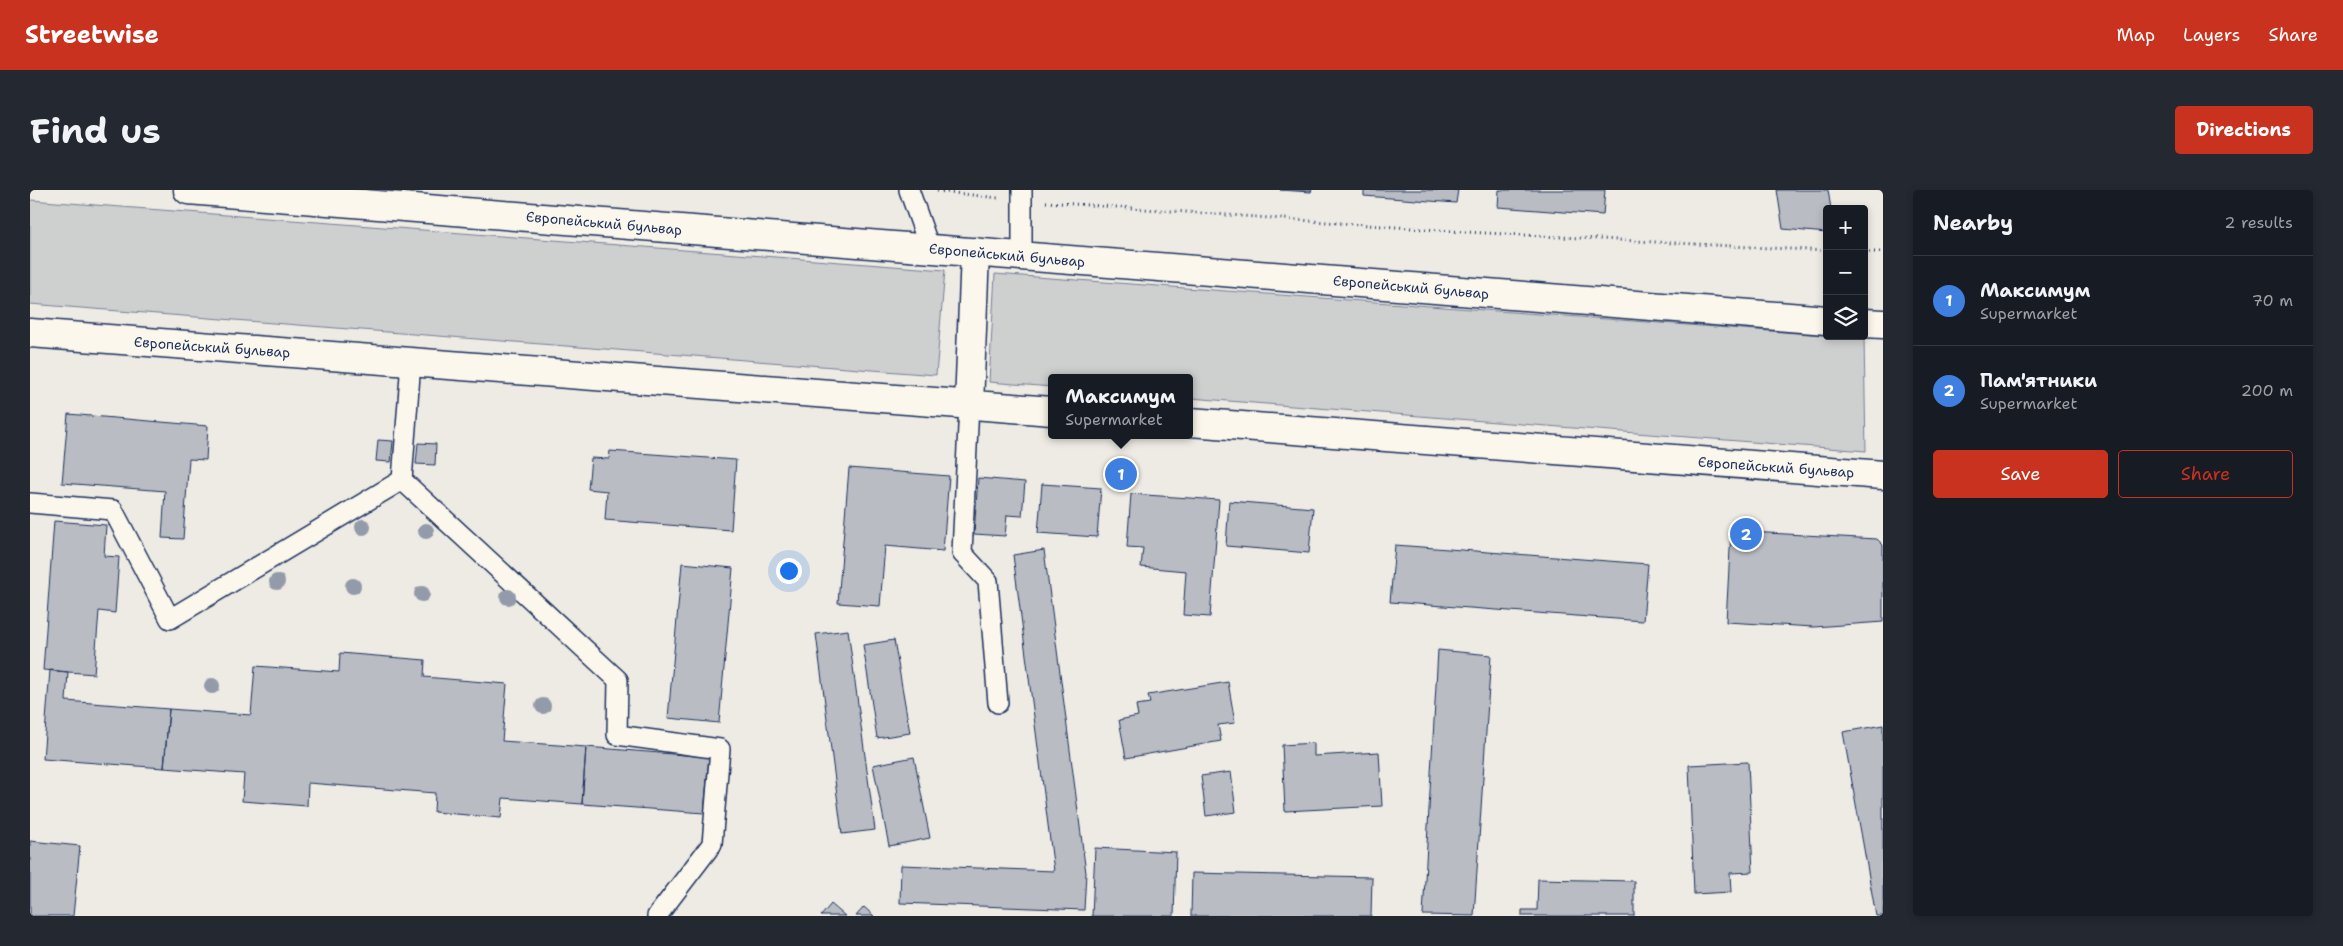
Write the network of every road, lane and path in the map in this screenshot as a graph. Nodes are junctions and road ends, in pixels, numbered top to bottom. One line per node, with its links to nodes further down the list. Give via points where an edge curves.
1 (188, 190): 5 (main road, Європейський бульвар)
2 (909, 190): 5 (lane)
3 (929, 190): 4 (path)
4 (1022, 195): 6 (path, via 1466,232); 10 (lane)
5 (930, 249): 7 (main road, Європейський бульвар)
6 (1823, 250)
7 (975, 252): 10 (main road, Європейський бульвар); 16 (main road)
8 (1868, 252): 9 (path)
9 (1883, 252)
10 (1022, 256): 11 (main road, Європейський бульвар)
11 (1823, 320)
12 (1868, 323): 13 (main road)
13 (1883, 324)
14 (30, 333): 15 (main road, Європейський бульвар)
15 (411, 362): 16 (main road, Європейський бульвар); 20 (lane)
16 (968, 405): 17 (main road, Європейський бульвар); 22 (lane, via 962,553 988,581)
17 (1048, 411)
18 (1193, 422): 19 (main road, Європейський бульвар)
19 (1883, 475)
20 (402, 480): 21 (lane, via 170,619 114,510); 23 (lane, via 618,680 617,735 720,749 712,844)
21 (30, 503)
22 (998, 703)
23 (657, 916)

